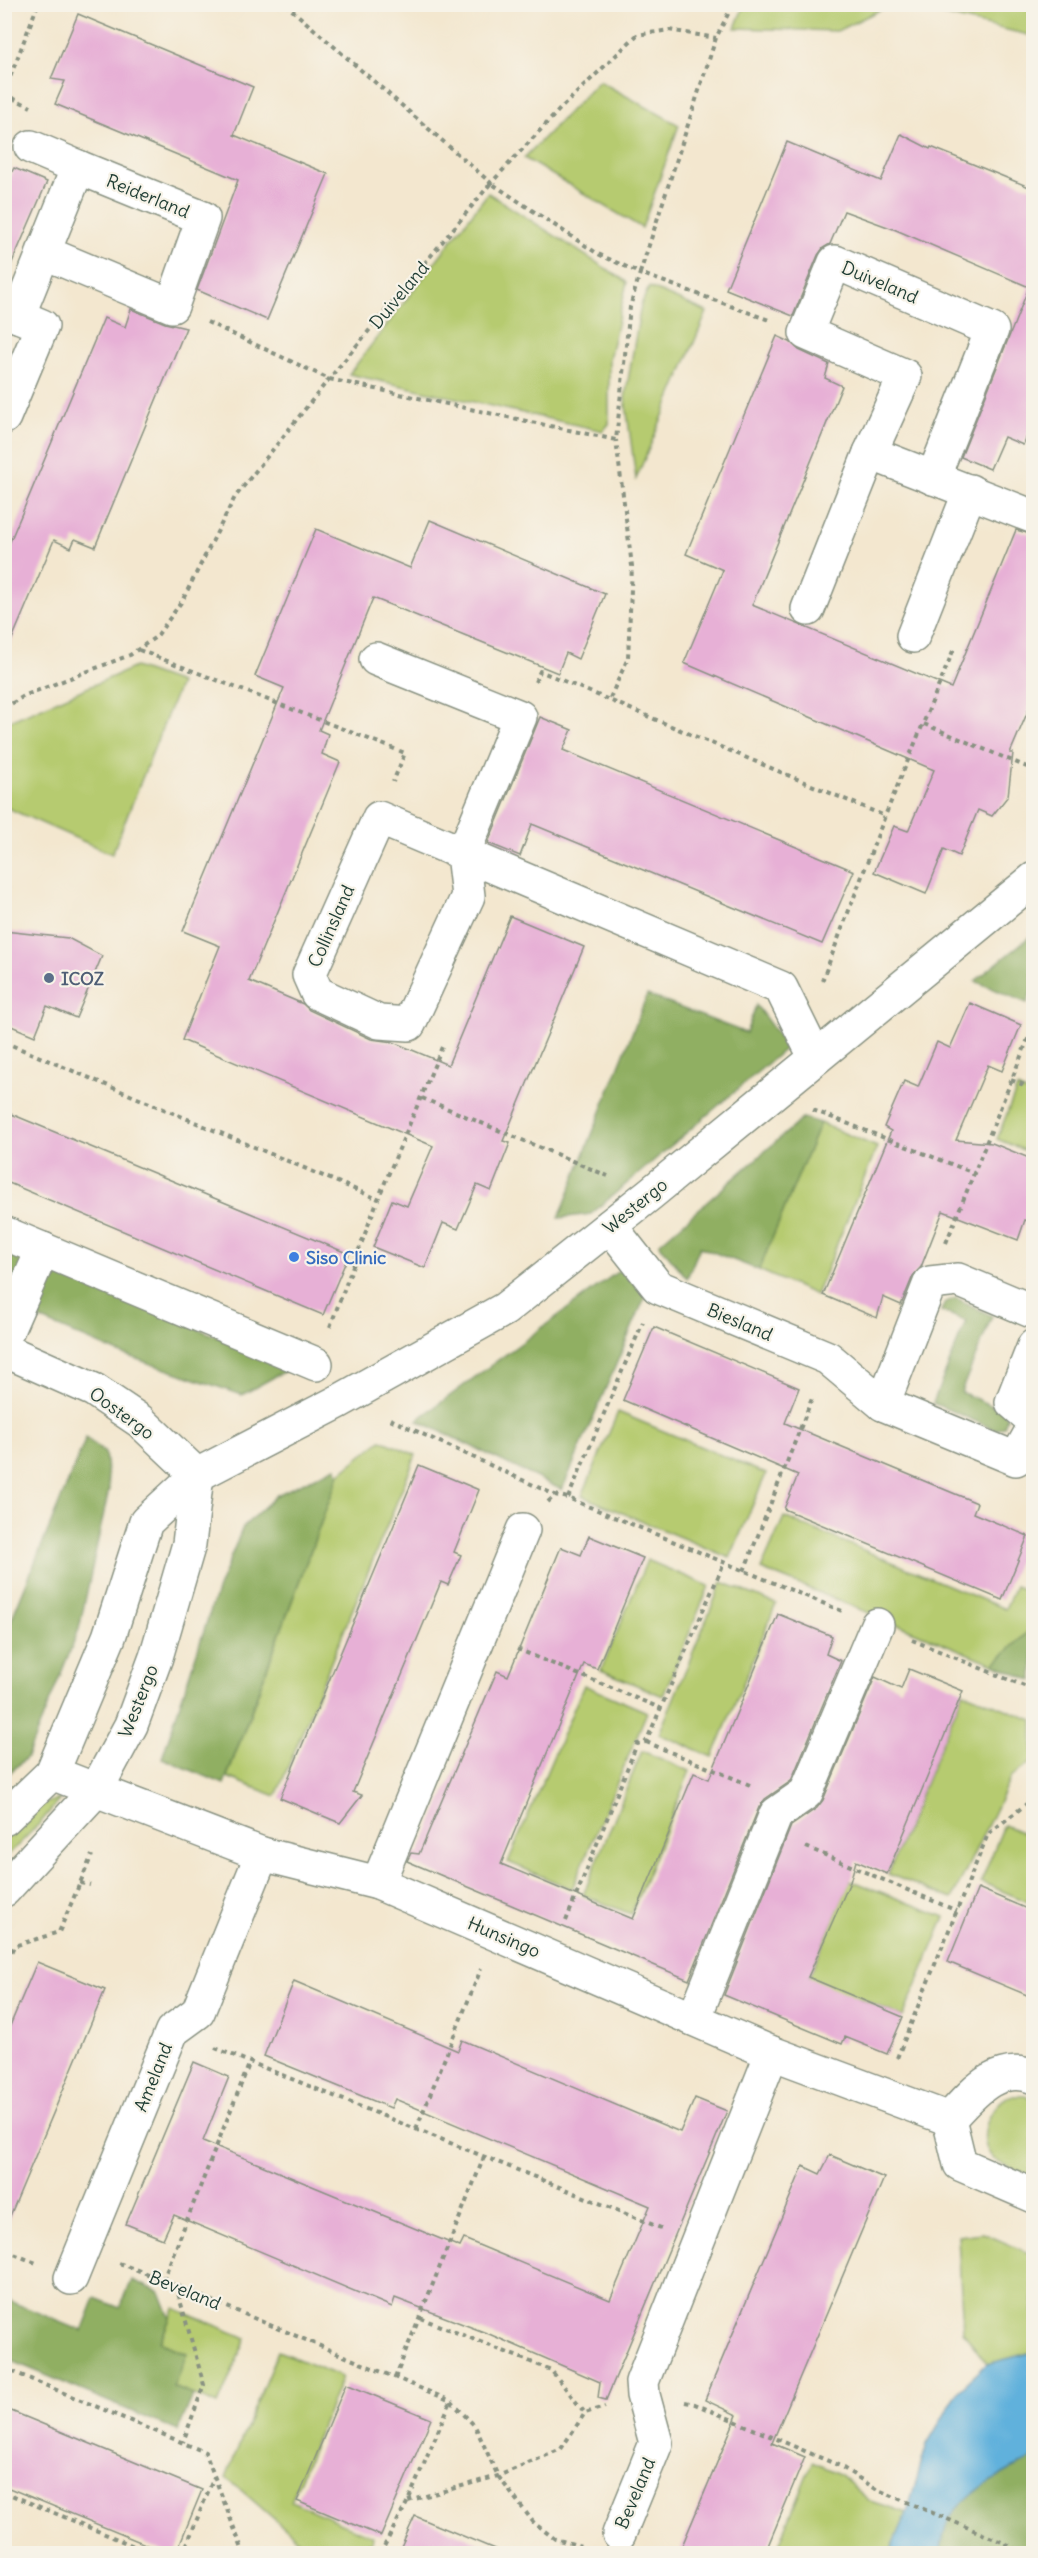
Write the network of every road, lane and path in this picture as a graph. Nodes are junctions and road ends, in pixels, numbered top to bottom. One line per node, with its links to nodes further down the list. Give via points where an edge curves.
1 (38, 4): 5 (path)
2 (285, 4): 8 (path)
3 (733, 4): 4 (path)
4 (716, 38): 8 (path, Duiveland, via 669,30 637,35); 10 (path)
5 (4, 93)
6 (31, 147): 7 (street, Reiderland)
7 (78, 167): 9 (street); 11 (street, Reiderland, via 203,218)
8 (491, 183): 10 (path, via 598,254); 14 (path, Duiveland)
9 (43, 252): 11 (street); 12 (street)
10 (640, 273): 13 (path); 16 (path, via 630,307)
11 (171, 306): 14 (path)
12 (11, 313): 15 (street, via 42,326)
13 (806, 333): 17 (street, via 905,376); 18 (street, Duiveland, via 835,262 992,330)
14 (329, 379): 16 (path); 23 (path, Duiveland, via 236,497 182,601 156,636)
15 (4, 417)
16 (616, 440): 25 (path, via 632,566 628,658)
17 (870, 453): 18 (street); 21 (street)
18 (933, 478): 19 (street)
19 (970, 491): 20 (street); 22 (street)
20 (1034, 517)
21 (808, 609)
22 (913, 636): 28 (path, via 954,651)
23 (138, 650): 26 (path, Duiveland, via 26,695); 31 (path, via 405,753)
24 (376, 659): 27 (street)
25 (610, 699): 27 (path, via 540,671); 30 (path)
26 (4, 708)
27 (520, 717): 32 (street)
28 (923, 723): 29 (path); 30 (path)
29 (1034, 770)
30 (885, 816): 37 (path)
31 (379, 818): 32 (street); 34 (street, Collinsland, via 309,975 318,993 379,1022)
32 (464, 854): 34 (street, via 468,896); 37 (street, via 781,988)
33 (1034, 879): 37 (street, Westergo)
34 (410, 1024): 41 (path, via 445,1041)
35 (1034, 1024): 38 (path)
36 (4, 1042): 44 (path)
37 (809, 1044): 40 (street, Westergo)
38 (1011, 1080): 39 (path); 42 (path)
39 (1034, 1089)
40 (771, 1094): 42 (path); 43 (street, Westergo)
41 (422, 1098): 43 (path); 44 (path)
42 (974, 1173): 48 (path)
43 (650, 1194): 45 (street, Westergo)
44 (378, 1198): 55 (path)
45 (610, 1226): 49 (street, Biesland); 60 (street, Westergo, via 505,1309)
46 (4, 1233): 47 (street)
47 (43, 1249): 51 (street); 55 (street)
48 (930, 1283): 50 (street, via 958,1281); 56 (street)
49 (658, 1287): 54 (street, Biesland); 62 (path)
50 (1034, 1312)
51 (4, 1338)
52 (1034, 1346): 57 (street, via 1012,1402)
53 (4, 1350): 60 (street, Oostergo, via 94,1390 140,1422)
54 (828, 1358): 56 (street, Biesland); 65 (path)
55 (316, 1364)
56 (883, 1404): 59 (street, Biesland, via 1017,1459)
57 (1034, 1421)
58 (382, 1425): 61 (path, via 392,1418)
59 (1034, 1427)
60 (197, 1475): 71 (street, Westergo, via 146,1522 109,1637); 72 (street, Westergo, via 189,1544 156,1657 130,1725)
61 (555, 1495): 62 (path); 63 (path)
62 (568, 1498): 64 (path)
63 (523, 1530): 67 (street)
64 (724, 1563): 65 (path); 69 (path)
65 (744, 1571): 66 (path)
66 (877, 1625): 68 (path); 74 (street, via 806,1792)
67 (480, 1634): 69 (path); 80 (street)
68 (1034, 1690)
69 (660, 1708): 70 (path)
70 (646, 1742): 74 (path); 85 (path, via 637,1744)
71 (52, 1773): 72 (street, Hunsingo); 76 (street, Westergo)
72 (96, 1790): 75 (street, Hunsingo); 82 (street, Westergo)
73 (1034, 1798): 83 (path, via 988,1834)
74 (793, 1803): 77 (street, via 776,1814)
75 (133, 1805): 78 (street, Hunsingo); 79 (path, via 105,1826)
76 (4, 1819)
77 (769, 1832): 83 (path); 87 (street)
78 (262, 1854): 80 (street, Hunsingo); 88 (street, Ameland, via 198,2012)
79 (80, 1883): 81 (path); 86 (path, via 59,1932 14,1946)
80 (378, 1883): 84 (street, Hunsingo)
81 (90, 1885)
82 (4, 1890)
83 (957, 1911): 92 (path)
84 (496, 1933): 85 (street, Hunsingo); 94 (path)
85 (552, 1957): 87 (street, Hunsingo)
86 (4, 1968)
87 (694, 2019): 89 (street, Hunsingo)
88 (172, 2031): 90 (path); 98 (street, Ameland)
89 (772, 2053): 92 (street, Hunsingo); 97 (street, Beveland)
90 (250, 2062): 94 (path); 99 (path)
91 (1034, 2077): 93 (street, via 1004,2075 983,2083)
92 (882, 2096): 93 (street, Hunsingo)
93 (949, 2120): 96 (street, via 960,2164)
94 (416, 2129): 95 (path)
95 (484, 2157): 97 (path); 101 (path)
96 (1034, 2196)
97 (695, 2242): 104 (street, Beveland, via 642,2382)
98 (76, 2267): 99 (path, Beveland, via 106,2259)
99 (164, 2280): 100 (path, Beveland)
100 (176, 2286): 103 (path, Beveland); 107 (path, via 204,2385)
101 (420, 2318): 103 (path); 106 (path, via 551,2370)
102 (4, 2368): 107 (path)
103 (395, 2378): 105 (path, Beveland)
104 (643, 2396): 106 (path); 112 (street, Beveland, via 656,2443); 117 (path, via 695,2404 840,2466 876,2489)
105 (451, 2401): 108 (path, Beveland, via 475,2426); 111 (path)
106 (585, 2413): 108 (path, via 561,2449)
107 (183, 2442): 109 (path, via 205,2452)
108 (498, 2476): 111 (path); 112 (path, Beveland, via 534,2523 555,2539 577,2547)
109 (214, 2477): 114 (path); 115 (path)
110 (4, 2493): 113 (path)
111 (408, 2500): 116 (path)
112 (619, 2534)
113 (153, 2553)
114 (183, 2553)
115 (244, 2553)
116 (380, 2553)
117 (1020, 2553)

